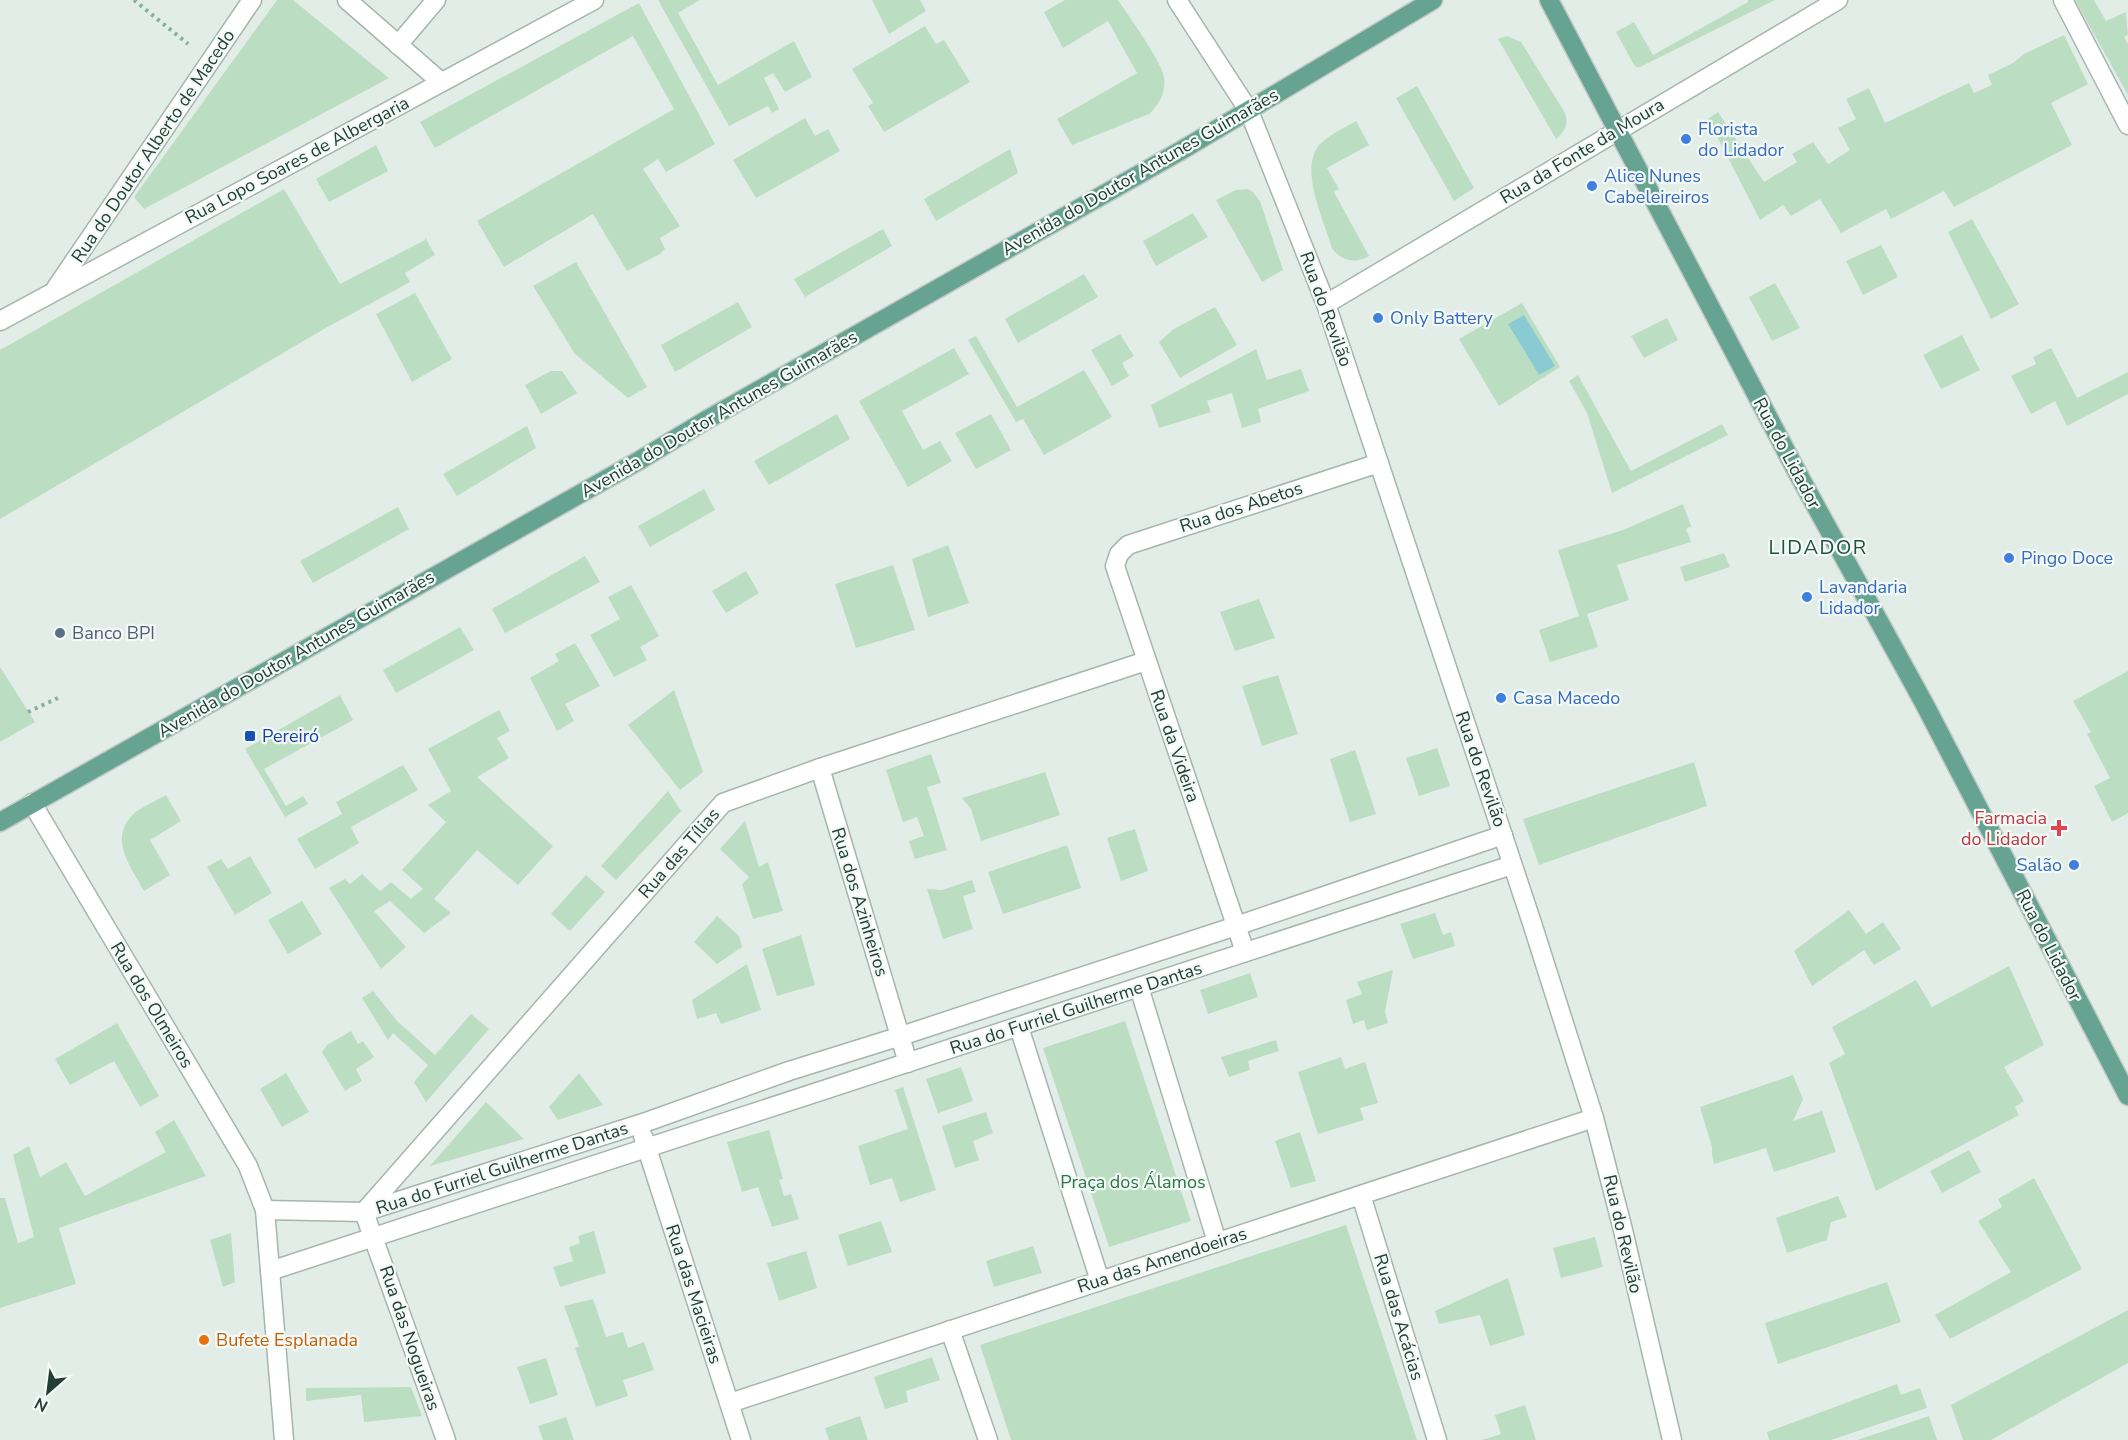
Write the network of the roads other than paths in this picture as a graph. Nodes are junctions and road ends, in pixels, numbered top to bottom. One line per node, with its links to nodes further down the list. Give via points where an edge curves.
1 (252, 0): 15 (street, Rua do Doutor Alberto de Macedo)
2 (347, 0): 10 (street)
3 (436, 0): 10 (street)
4 (594, 0): 11 (street, Rua Lopo Soares de Albergaria)
5 (1177, 0): 12 (street, Rua do Revilão)
6 (1434, 0): 12 (main road, Avenida do Doutor Antunes Guimarães)
7 (1549, 0): 14 (main road, Rua do Lidador)
8 (1838, 0): 14 (street, Rua da Fonte da Moura)
9 (2063, 0): 13 (street)
10 (398, 45): 11 (street)
11 (441, 82): 15 (street, Rua Lopo Soares de Albergaria)
12 (1249, 111): 16 (street, Rua do Revilão); 22 (main road, Avenida do Doutor Antunes Guimarães)
13 (2128, 126)
14 (1617, 129): 16 (street, Rua da Fonte da Moura); 32 (main road, Rua do Lidador, via 1934,722)
15 (54, 292): 17 (street, Rua Lopo Soares de Albergaria)
16 (1326, 304): 18 (street, Rua do Revilão)
17 (0, 321)
18 (1379, 462): 19 (street, Rua dos Abetos, via 1128,545); 24 (street, Rua do Revilão)
19 (1115, 566): 20 (street, Rua da Videira)
20 (1146, 661): 21 (street, Rua das Tílias); 26 (street, Rua da Videira)
21 (820, 768): 30 (street, Rua dos Azinheiros); 38 (street, Rua das Tílias, via 723,803)
22 (32, 803): 23 (main road, Avenida do Doutor Antunes Guimarães); 37 (street, Rua dos Olmeiros, via 248,1166)
23 (0, 822)
24 (1503, 835): 25 (street, Rua do Revilão); 26 (street, Rua do Furriel Guilherme Dantas)
25 (1512, 865): 27 (street, Rua do Furriel Guilherme Dantas); 33 (street, Rua do Revilão)
26 (1236, 926): 27 (street); 30 (street, Rua do Furriel Guilherme Dantas)
27 (1245, 952): 28 (street, Rua do Furriel Guilherme Dantas)
28 (1139, 987): 29 (street, Rua do Furriel Guilherme Dantas); 40 (street)
29 (1019, 1027): 31 (street, Rua do Furriel Guilherme Dantas); 42 (street)
30 (901, 1036): 31 (street); 34 (street, Rua do Furriel Guilherme Dantas)
31 (908, 1063): 35 (street, Rua do Furriel Guilherme Dantas)
32 (2128, 1096)
33 (1594, 1118): 36 (street, Rua das Amendoeiras); 50 (street, Rua do Revilão)
34 (639, 1124): 35 (street, Rua do Furriel Guilherme Dantas); 38 (street, Rua do Furriel Guilherme Dantas)
35 (647, 1148): 39 (street, Rua do Furriel Guilherme Dantas); 44 (street, Rua das Macieiras)
36 (1361, 1194): 40 (street, Rua das Amendoeiras); 49 (street, Rua das Acácias)
37 (265, 1210): 38 (street, Rua do Furriel Guilherme Dantas); 41 (street, Rua dos Olmeiros)
38 (364, 1212): 39 (street, Rua do Furriel Guilherme Dantas)
39 (375, 1237): 41 (street, Rua do Furriel Guilherme Dantas); 46 (street, Rua das Nogueiras)
40 (1217, 1242): 42 (street, Rua das Amendoeiras)
41 (270, 1271): 45 (street, Rua dos Olmeiros)
42 (1100, 1281): 43 (street, Rua das Amendoeiras)
43 (950, 1330): 44 (street, Rua das Amendoeiras); 48 (street)
44 (730, 1403): 47 (street, Rua das Macieiras)
45 (284, 1440)
46 (446, 1440)
47 (741, 1440)
48 (988, 1440)
49 (1437, 1440)
50 (1672, 1440)

